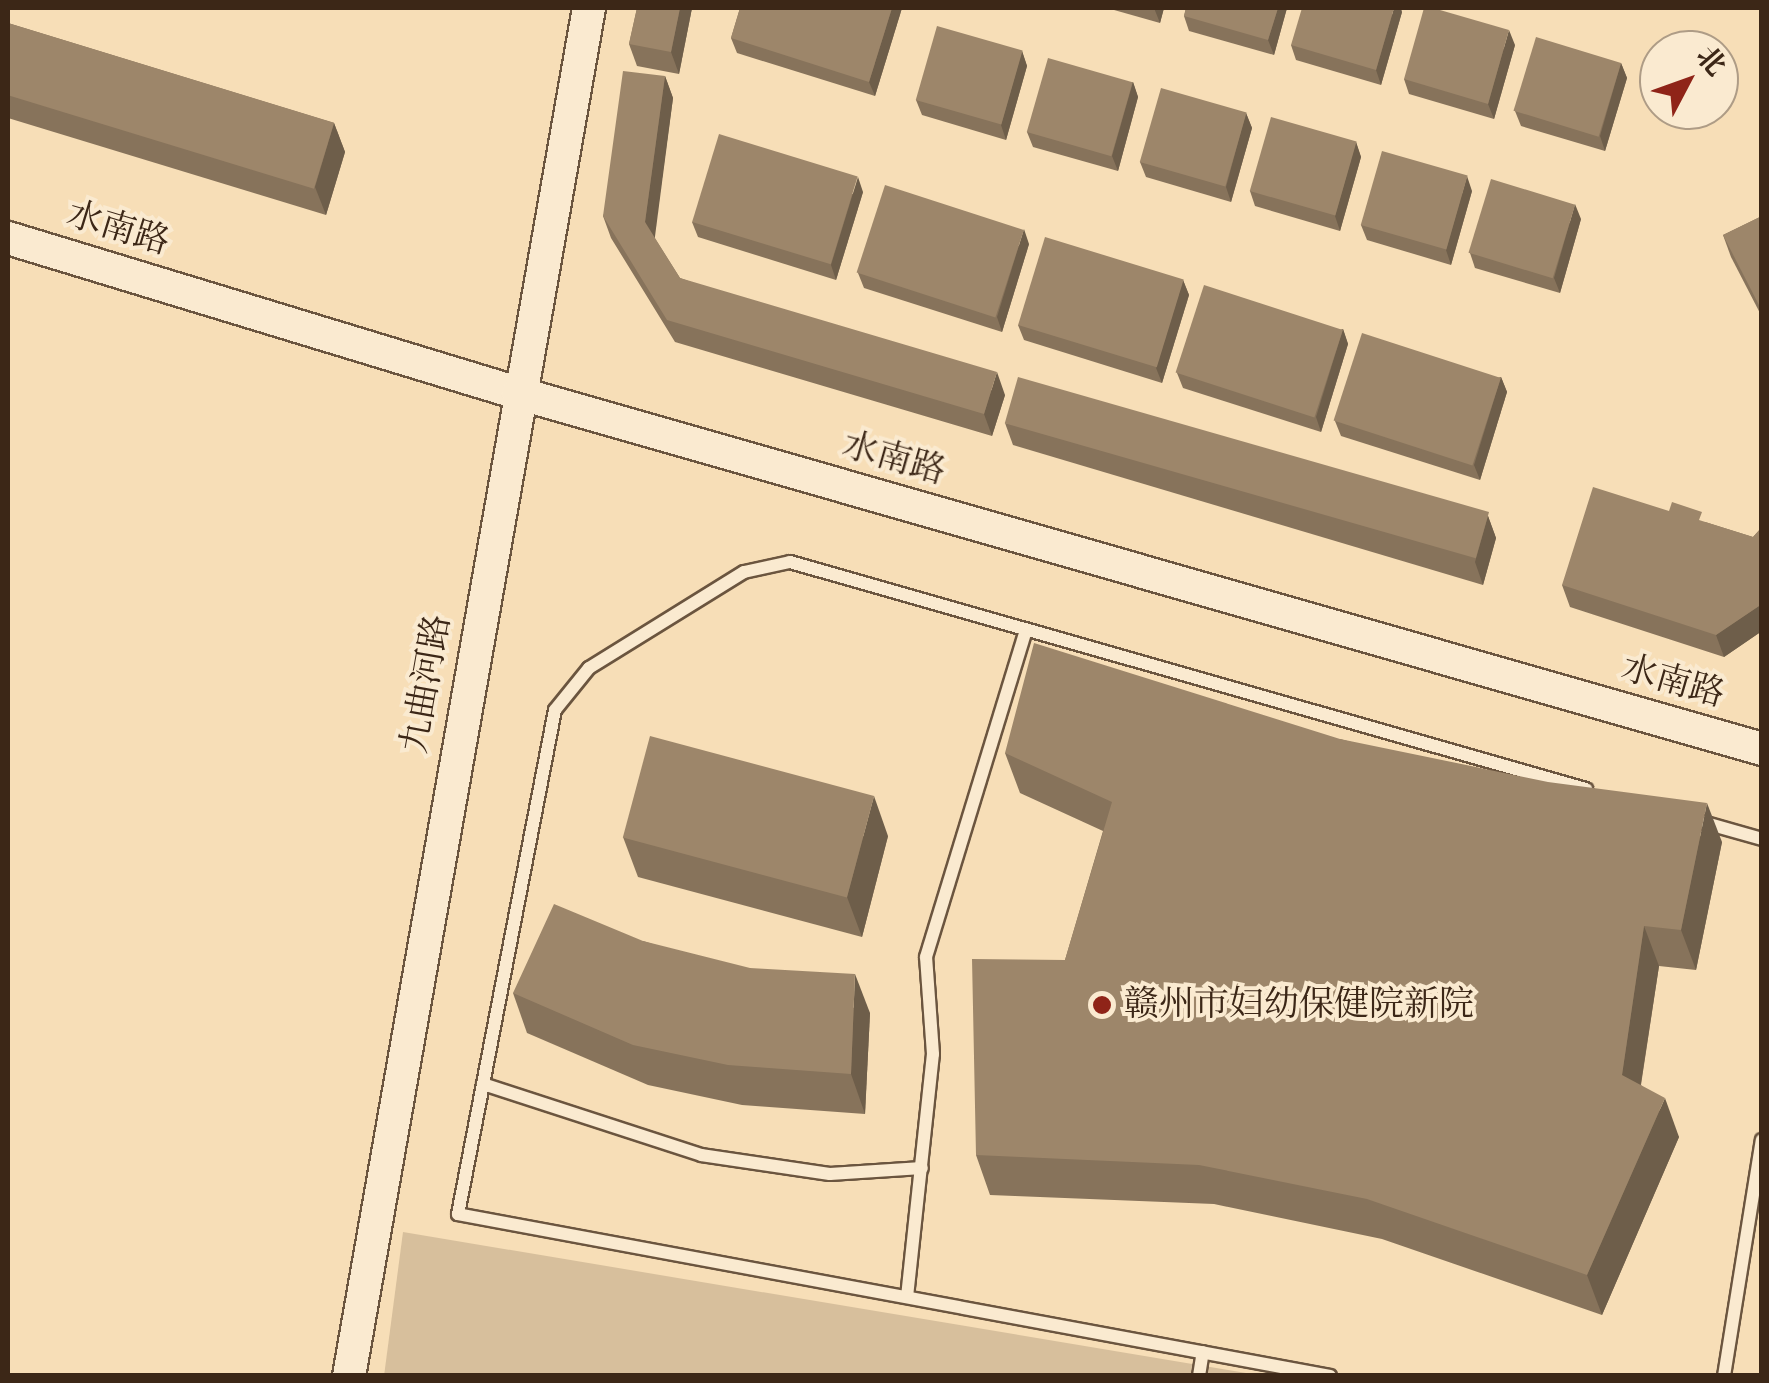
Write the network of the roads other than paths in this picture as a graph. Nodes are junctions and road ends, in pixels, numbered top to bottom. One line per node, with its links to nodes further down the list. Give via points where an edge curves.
1 (589, 8): 3 (street, 九曲河路)
2 (8, 238): 3 (street, 水南路)
3 (518, 393): 5 (street, 水南路); 14 (street, 九曲河路)
4 (1026, 630): 6 (lane); 9 (lane, via 790,562 744,572 589,668 555,710); 11 (lane, via 926,958 933,1054)
5 (1762, 750)
6 (1611, 796)
7 (1686, 818): 8 (lane)
8 (1762, 840)
9 (483, 1084): 11 (lane, via 701,1155 830,1174); 12 (lane, via 458,1214)
10 (1762, 1140): 17 (lane)
11 (922, 1168): 12 (lane)
12 (907, 1297): 13 (lane)
13 (1203, 1352): 15 (lane); 16 (lane)
14 (349, 1376)
15 (1199, 1376)
16 (1330, 1376)
17 (1724, 1376)

